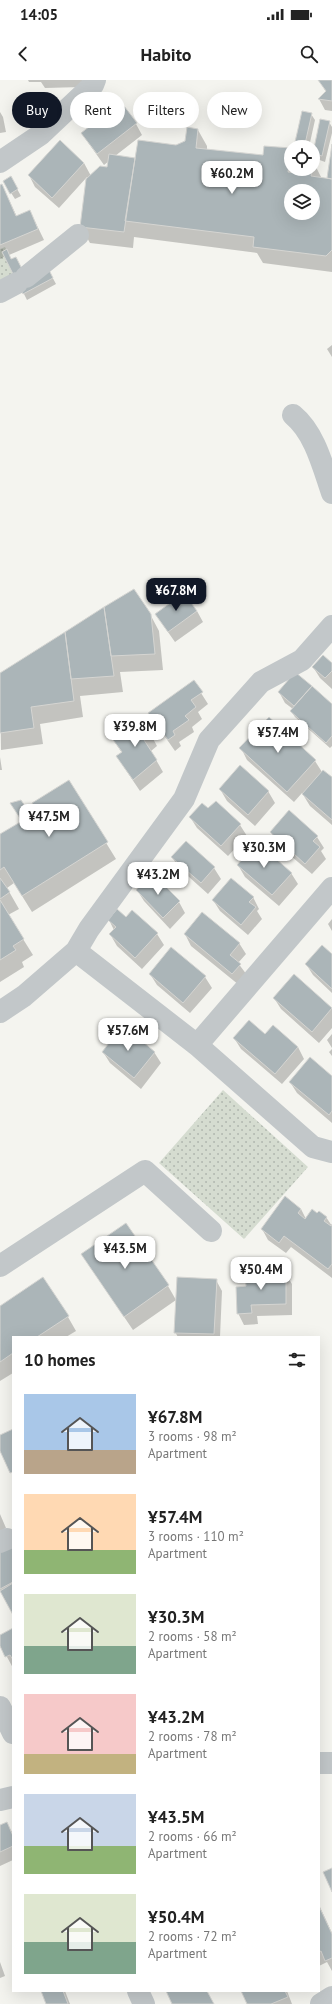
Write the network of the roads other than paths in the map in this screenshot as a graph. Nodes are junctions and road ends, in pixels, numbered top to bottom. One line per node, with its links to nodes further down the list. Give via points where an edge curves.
1 (95, 80): 2 (street, via 94,84 40,135)
2 (0, 162)
3 (78, 235): 4 (street)
4 (14, 284)
5 (293, 415): 6 (street, via 315,446)
6 (332, 493)
7 (332, 626): 9 (street, via 302,660 261,682 209,740 184,799 89,929)
8 (332, 888): 11 (street)
9 (76, 951): 10 (street, via 24,996); 11 (street)
10 (0, 1012)
11 (197, 1045): 12 (street, via 313,1147)
12 (332, 1152)
13 (211, 1231): 14 (street, via 145,1171)
14 (0, 1266)
15 (0, 1707): 16 (street)
16 (12, 1731)
17 (320, 1763): 18 (street)
18 (332, 1763)
19 (12, 1797): 20 (street)
20 (0, 1800)
21 (138, 1992): 23 (street)
22 (332, 1996): 24 (street)
23 (144, 2004)
24 (321, 2004)

